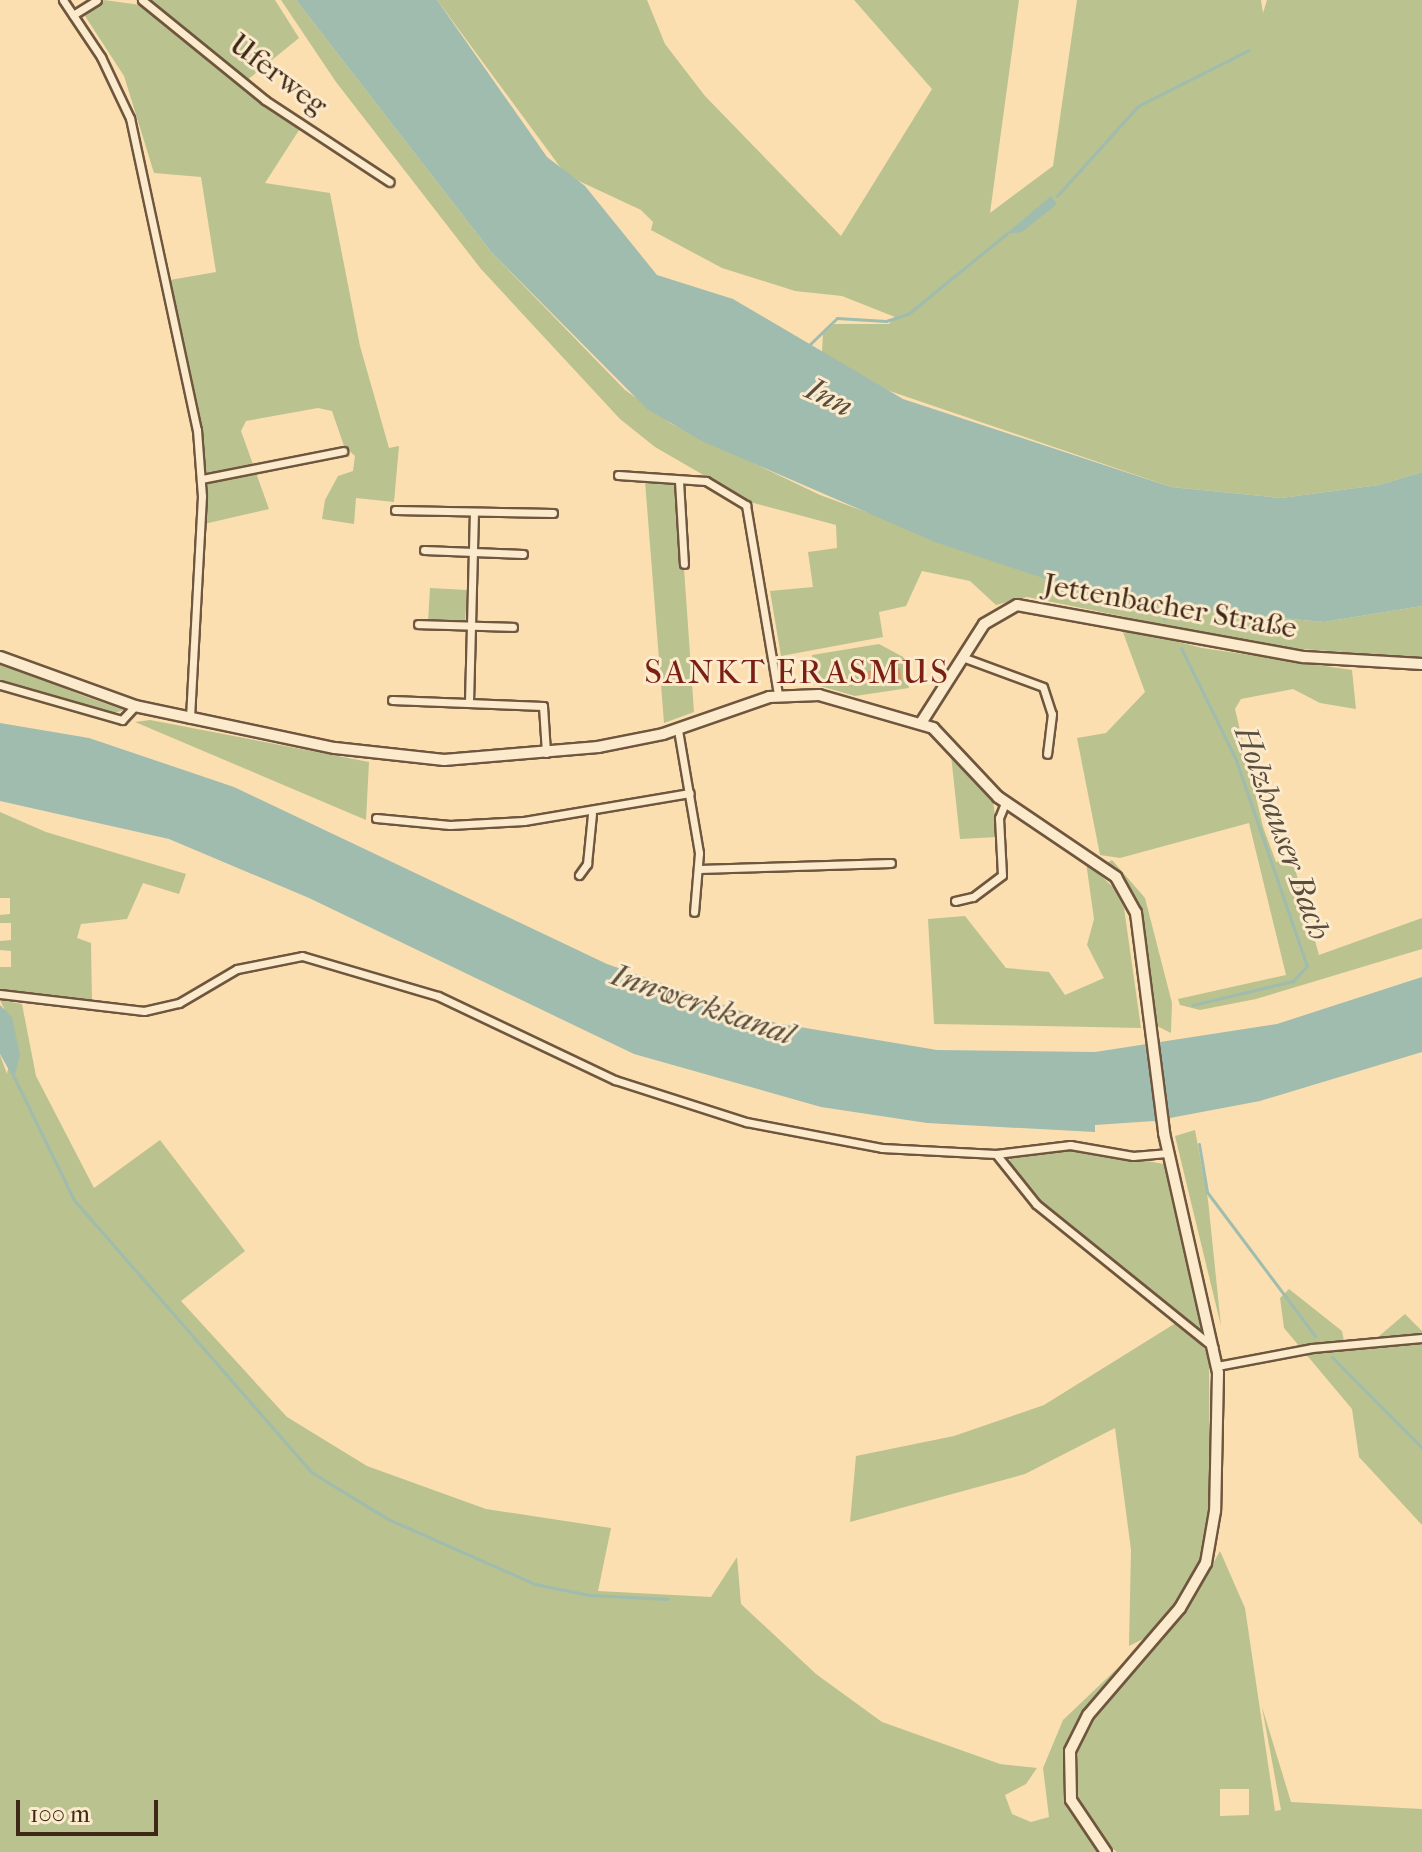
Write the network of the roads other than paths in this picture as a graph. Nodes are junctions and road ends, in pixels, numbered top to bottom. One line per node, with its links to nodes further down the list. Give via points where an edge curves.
1 (63, 0): 4 (street)
2 (97, 0): 4 (street)
3 (142, 0): 5 (street, Uferweg, via 273,106)
4 (73, 15): 8 (street, via 130,118)
5 (390, 182)
6 (343, 451): 8 (street)
7 (618, 475): 9 (street)
8 (202, 479): 28 (street)
9 (679, 481): 16 (street); 24 (street, via 719,486 750,513)
10 (395, 510): 11 (street)
11 (474, 512): 12 (street); 14 (street)
12 (553, 513)
13 (424, 550): 14 (street)
14 (474, 552): 15 (street); 18 (street)
15 (523, 554)
16 (684, 564)
17 (418, 624): 18 (street)
18 (471, 626): 19 (street); 26 (street)
19 (513, 627)
20 (0, 657): 27 (street)
21 (962, 657): 22 (street, Jettenbacher Straße, via 994,614 1026,605 1304,657); 29 (street, Jettenbacher Straße); 32 (street, via 1004,669 1047,692 1052,714)
22 (1422, 664)
23 (0, 685): 27 (street, via 117,719 130,718)
24 (778, 695): 29 (street, via 819,695); 30 (street)
25 (392, 700): 26 (street)
26 (469, 702): 31 (street, via 543,706)
27 (135, 706): 28 (street)
28 (190, 719): 31 (street, via 300,742 444,760)
29 (921, 723): 34 (street, via 945,737)
30 (678, 730): 31 (street); 33 (street)
31 (546, 753)
32 (1047, 754)
33 (690, 793): 35 (street); 38 (street)
34 (1005, 803): 40 (street, via 999,818 1002,875 973,897); 43 (street, via 1101,863 1125,888 1136,913)
35 (592, 814): 36 (street, via 487,824); 39 (street, via 587,864)
36 (376, 818)
37 (891, 863): 38 (street)
38 (699, 869): 41 (street)
39 (579, 875)
40 (955, 901)
41 (694, 912)
42 (0, 994): 44 (street, via 116,1011 156,1010 237,969 302,956 438,996 615,1080 746,1122 882,1148)
43 (1169, 1153): 44 (street, via 1133,1156 1070,1145); 46 (street)
44 (996, 1154): 46 (street, via 1036,1204)
45 (1422, 1338): 47 (street, via 1320,1346)
46 (1214, 1349): 47 (street)
47 (1217, 1366): 48 (street, via 1215,1511 1206,1563 1190,1595 1088,1715 1070,1751 1071,1800)
48 (1106, 1852)

